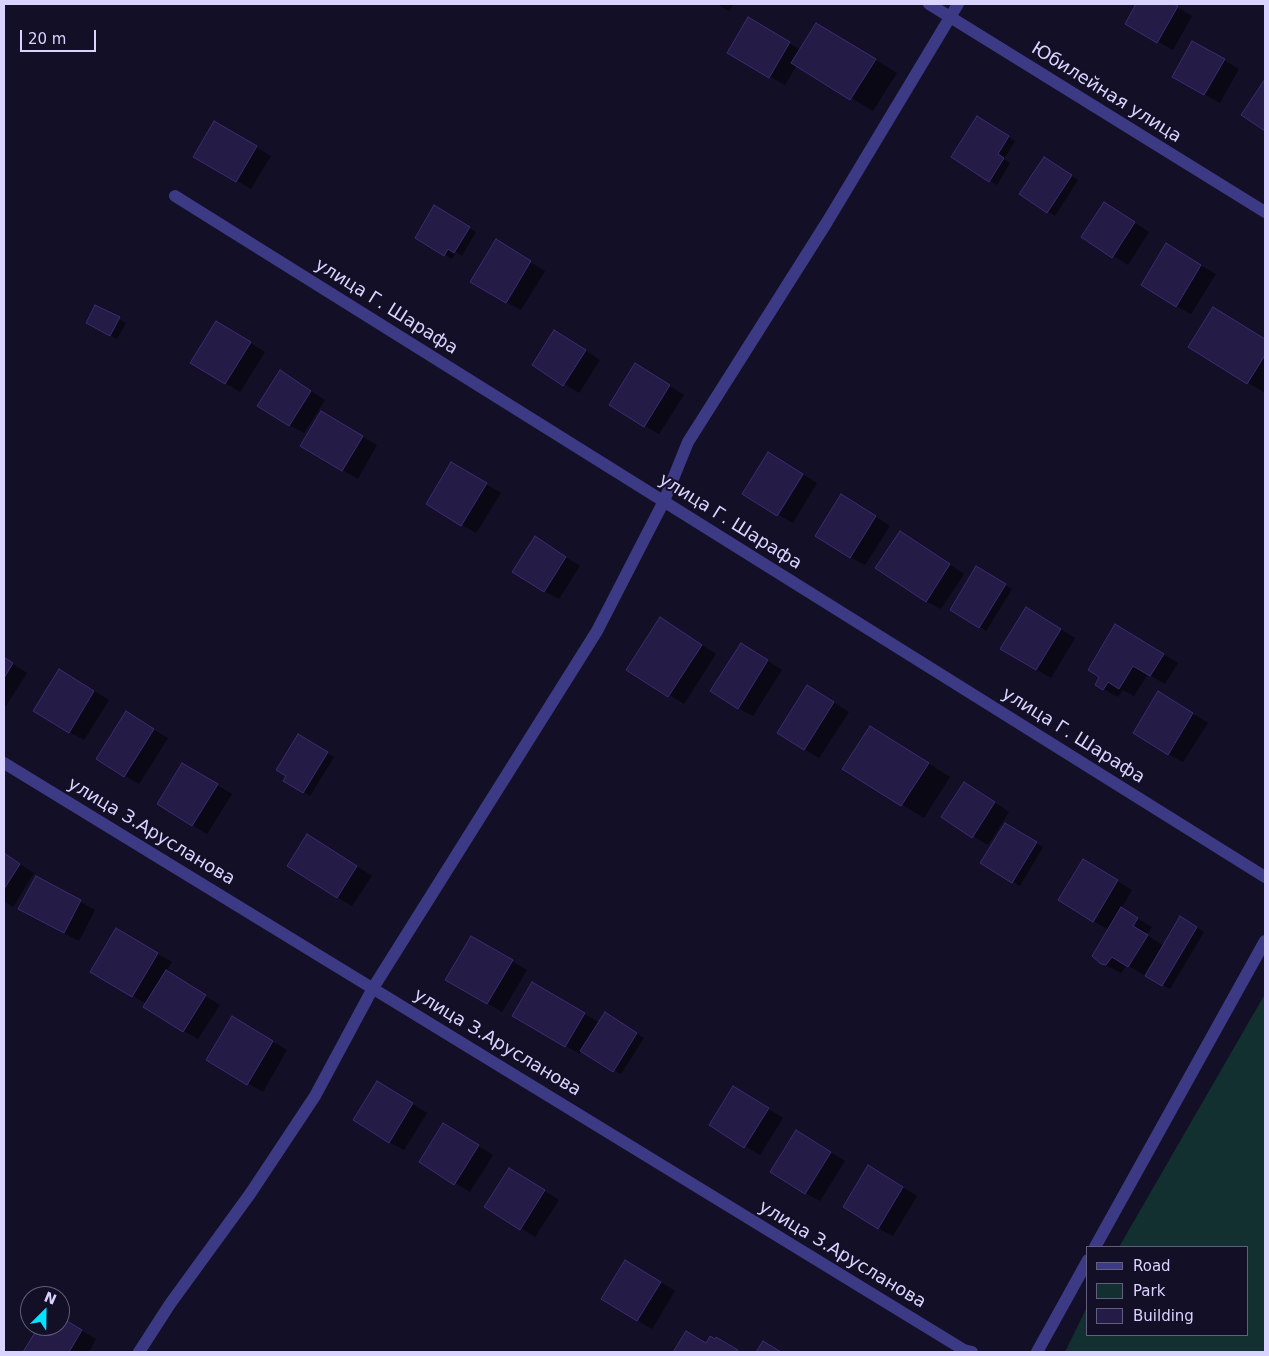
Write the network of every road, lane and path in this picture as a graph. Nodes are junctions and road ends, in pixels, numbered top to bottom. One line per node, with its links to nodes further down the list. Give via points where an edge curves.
1 (929, 4): 3 (street, Юбилейная улица)
2 (958, 4): 3 (street)
3 (950, 17): 5 (street, Юбилейная улица); 6 (street, via 828,222 688,442)
4 (175, 196): 6 (street, улица Г. Шарафа)
5 (1265, 212)
6 (664, 502): 8 (street, улица Г. Шарафа); 10 (street, via 597,630)
7 (4, 763): 10 (street, улица З.Арусланова)
8 (1265, 877)
9 (1265, 941): 11 (street)
10 (373, 988): 13 (street, via 315,1096); 14 (street, улица З.Арусланова)
11 (1096, 1246)
12 (1086, 1264): 15 (street)
13 (139, 1352)
14 (972, 1352)
15 (1037, 1352)

